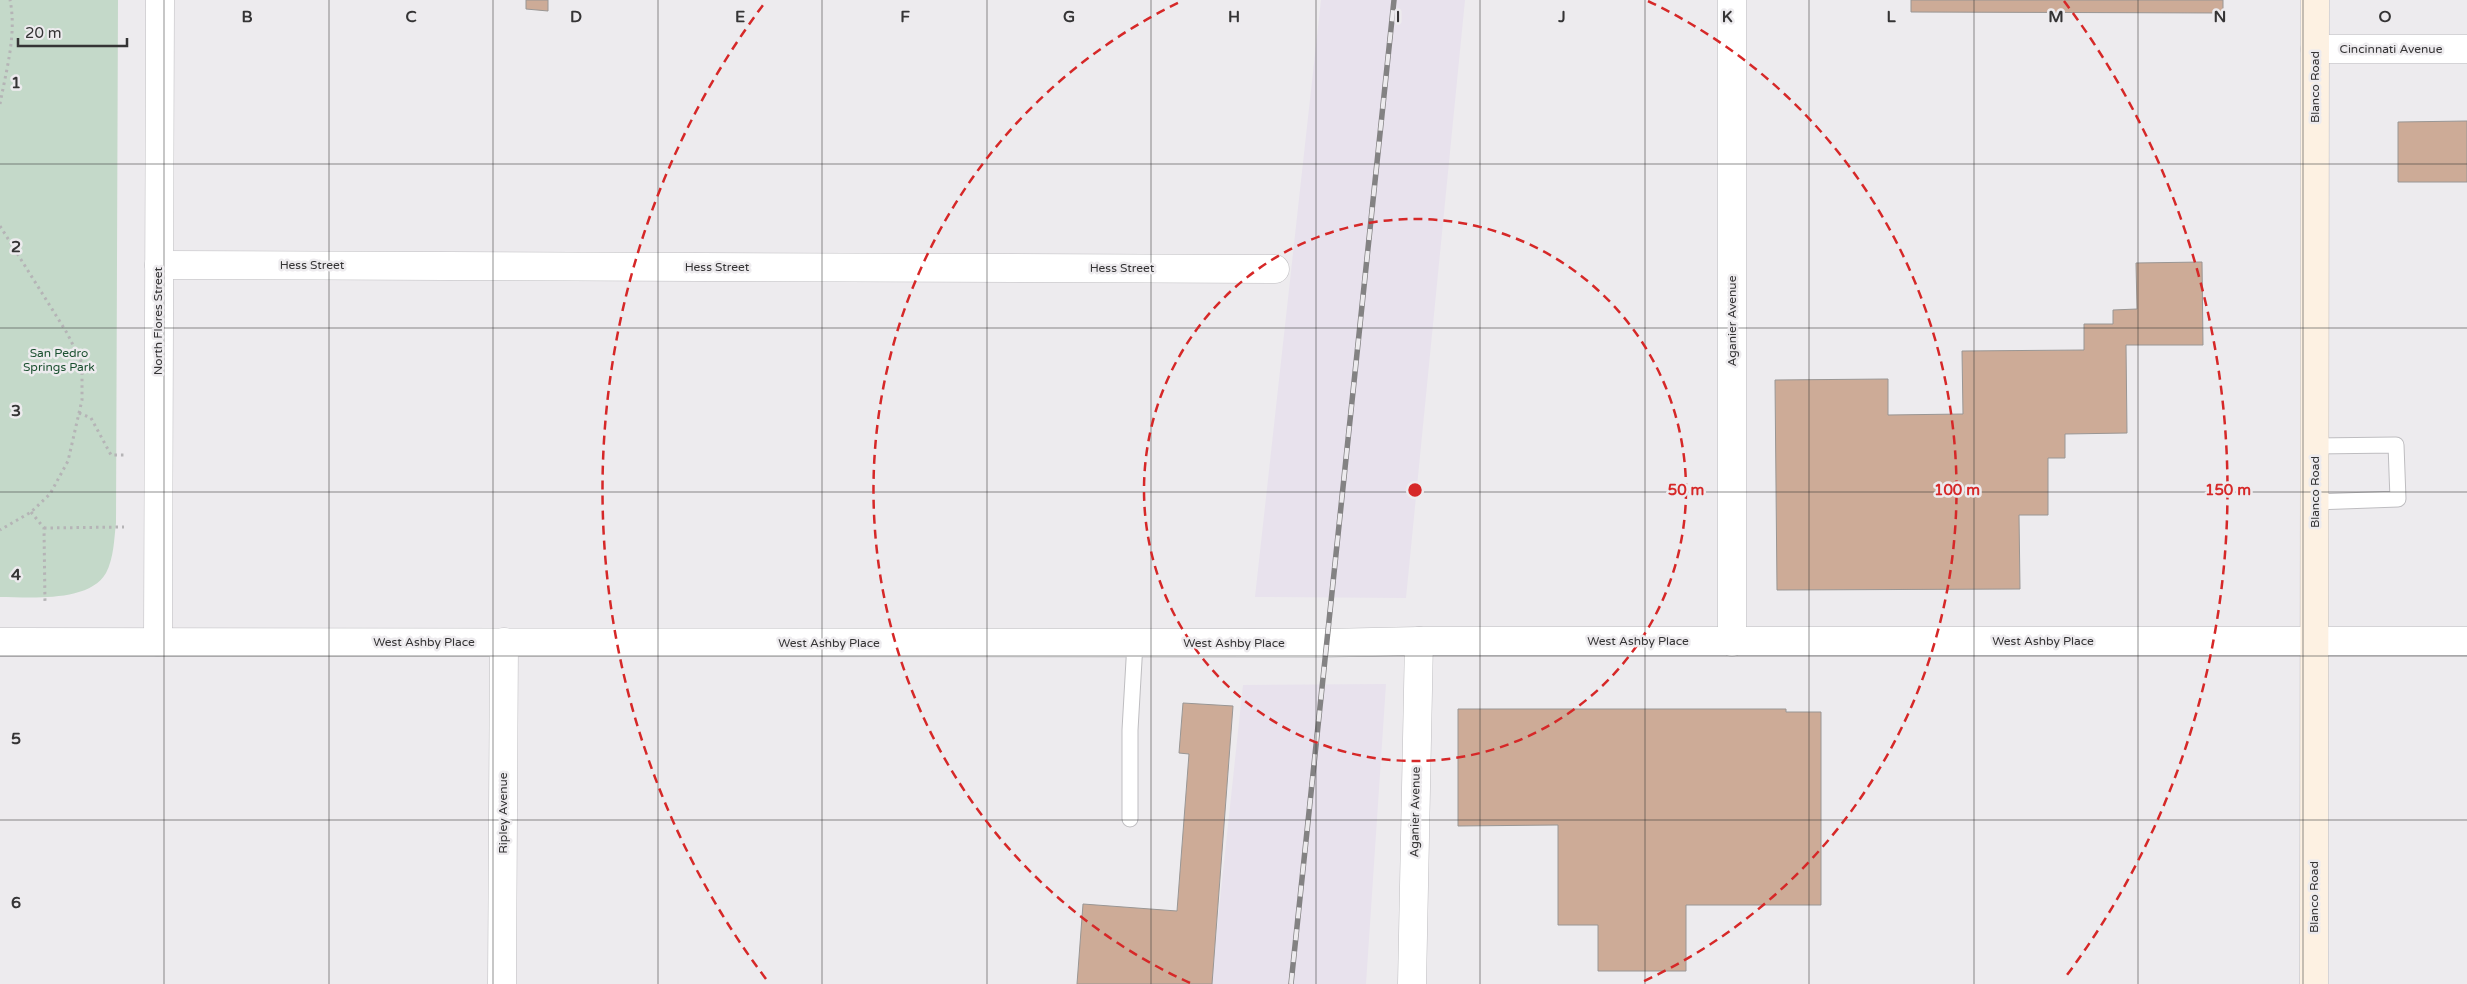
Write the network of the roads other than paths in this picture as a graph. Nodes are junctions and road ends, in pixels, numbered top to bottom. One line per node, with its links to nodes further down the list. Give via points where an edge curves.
1 (160, 0): 6 (street, North Flores Street)
2 (1732, 0): 16 (street, Aganier Avenue)
3 (2315, 0): 4 (main road, Blanco Road)
4 (2315, 48): 5 (street, Cincinnati Avenue); 8 (main road, Blanco Road)
5 (2467, 49)
6 (158, 265): 7 (street, Hess Street); 14 (street, North Flores Street)
7 (1275, 269)
8 (2315, 446): 9 (main road, Blanco Road); 9 (lane, via 2396,445 2398,499)
9 (2315, 502): 11 (main road, Blanco Road)
10 (1418, 641): 16 (street, West Ashby Place); 17 (street, West Ashby Place); 20 (street, Aganier Avenue)
11 (2315, 641): 12 (street, West Ashby Place); 16 (street, West Ashby Place); 21 (main road, Blanco Road)
12 (2467, 641)
13 (0, 642): 14 (street, West Ashby Place)
14 (158, 642): 15 (street, West Ashby Place)
15 (504, 642): 17 (street, West Ashby Place); 19 (street, Ripley Avenue)
16 (1732, 642)
17 (1135, 643): 18 (lane, via 1130,730)
18 (1130, 819)
19 (502, 984)
20 (1412, 984)
21 (2314, 984)

